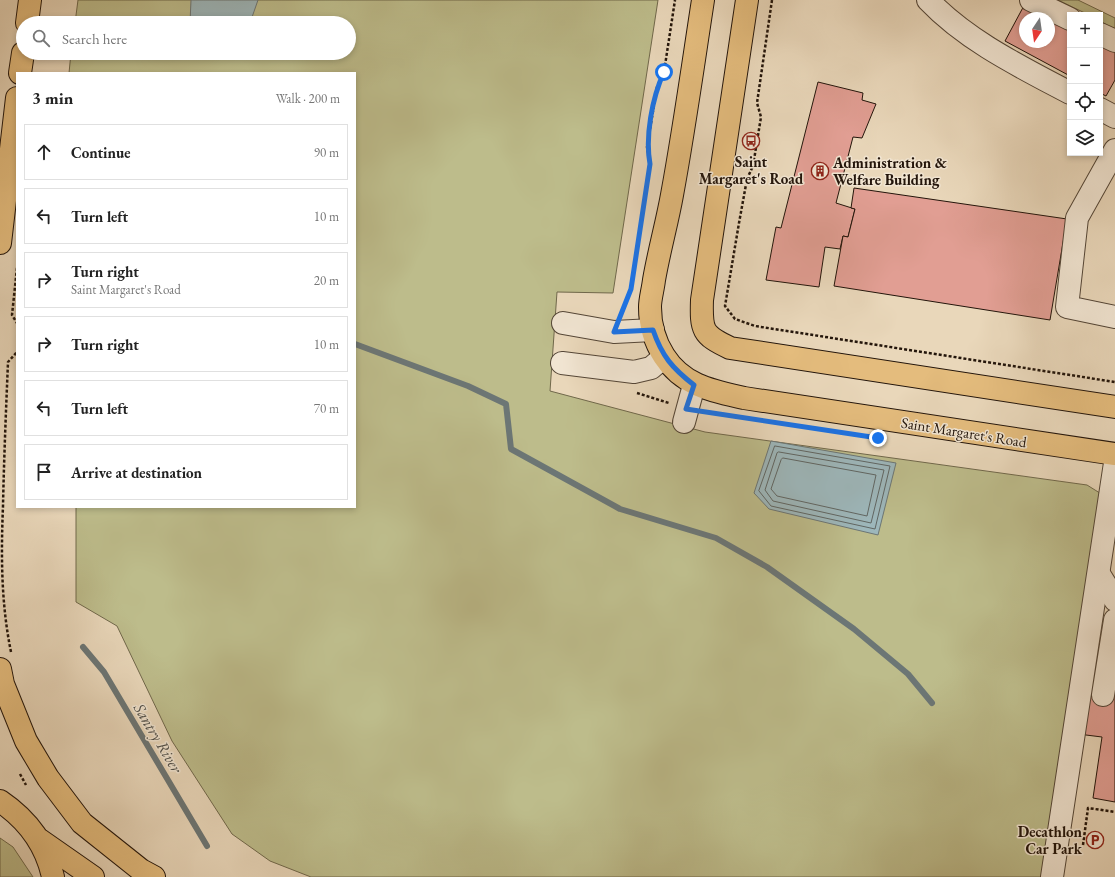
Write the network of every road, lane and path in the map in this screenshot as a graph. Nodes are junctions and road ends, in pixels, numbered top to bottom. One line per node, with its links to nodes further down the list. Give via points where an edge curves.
1 (30, 0): 8 (main road)
2 (675, 0): 20 (path, via 664,72 657,87 647,147 650,164)
3 (703, 0): 26 (main road, Saint Margaret's Road, via 672,196 659,247 651,299)
4 (747, 0): 34 (main road, via 702,300 701,322 711,339 730,348)
5 (772, 0): 31 (path, via 757,103 761,117 753,166 747,179 725,306 735,319 755,326)
6 (1031, 0): 9 (lane)
7 (935, 3): 14 (lane, via 1004,58)
8 (28, 16)
9 (1067, 18)
10 (1103, 35): 11 (lane)
11 (1115, 41)
12 (22, 60): 13 (main road)
13 (20, 72)
14 (1067, 91)
15 (16, 107): 19 (main road)
16 (1103, 111): 17 (lane)
17 (1115, 117)
18 (1115, 150): 23 (lane, via 1077,218 1067,307)
19 (0, 243)
20 (635, 258)
21 (16, 277): 24 (path, via 12,315)
22 (631, 289): 27 (path)
23 (1115, 317)
24 (16, 321)
25 (564, 323): 27 (lane)
26 (653, 330): 27 (lane); 29 (main road, Saint Margaret's Road)
27 (614, 332)
28 (16, 353): 41 (path, via 8,362 2,515)
29 (664, 357): 30 (lane, via 652,368 634,372); 32 (main road, Saint Margaret's Road, via 677,372)
30 (562, 363)
31 (1115, 382)
32 (694, 385): 35 (lane); 36 (main road, Saint Margaret's Road, via 708,391 744,398)
33 (634, 393): 35 (path)
34 (1115, 407)
35 (685, 416)
36 (1115, 454)
37 (1115, 463): 38 (lane)
38 (1099, 574): 39 (lane); 51 (lane)
39 (1115, 600)
40 (1115, 620): 42 (lane)
41 (6, 661): 50 (main road, via 3,684 26,741 48,778 82,823 141,870)
42 (1103, 695)
43 (0, 788): 44 (main road)
44 (6, 806): 46 (main road)
45 (1115, 812): 47 (path, via 1088,808)
46 (40, 840): 48 (main road); 49 (main road)
47 (1082, 845)
48 (53, 877)
49 (94, 877)
50 (154, 877)
51 (1052, 877)

